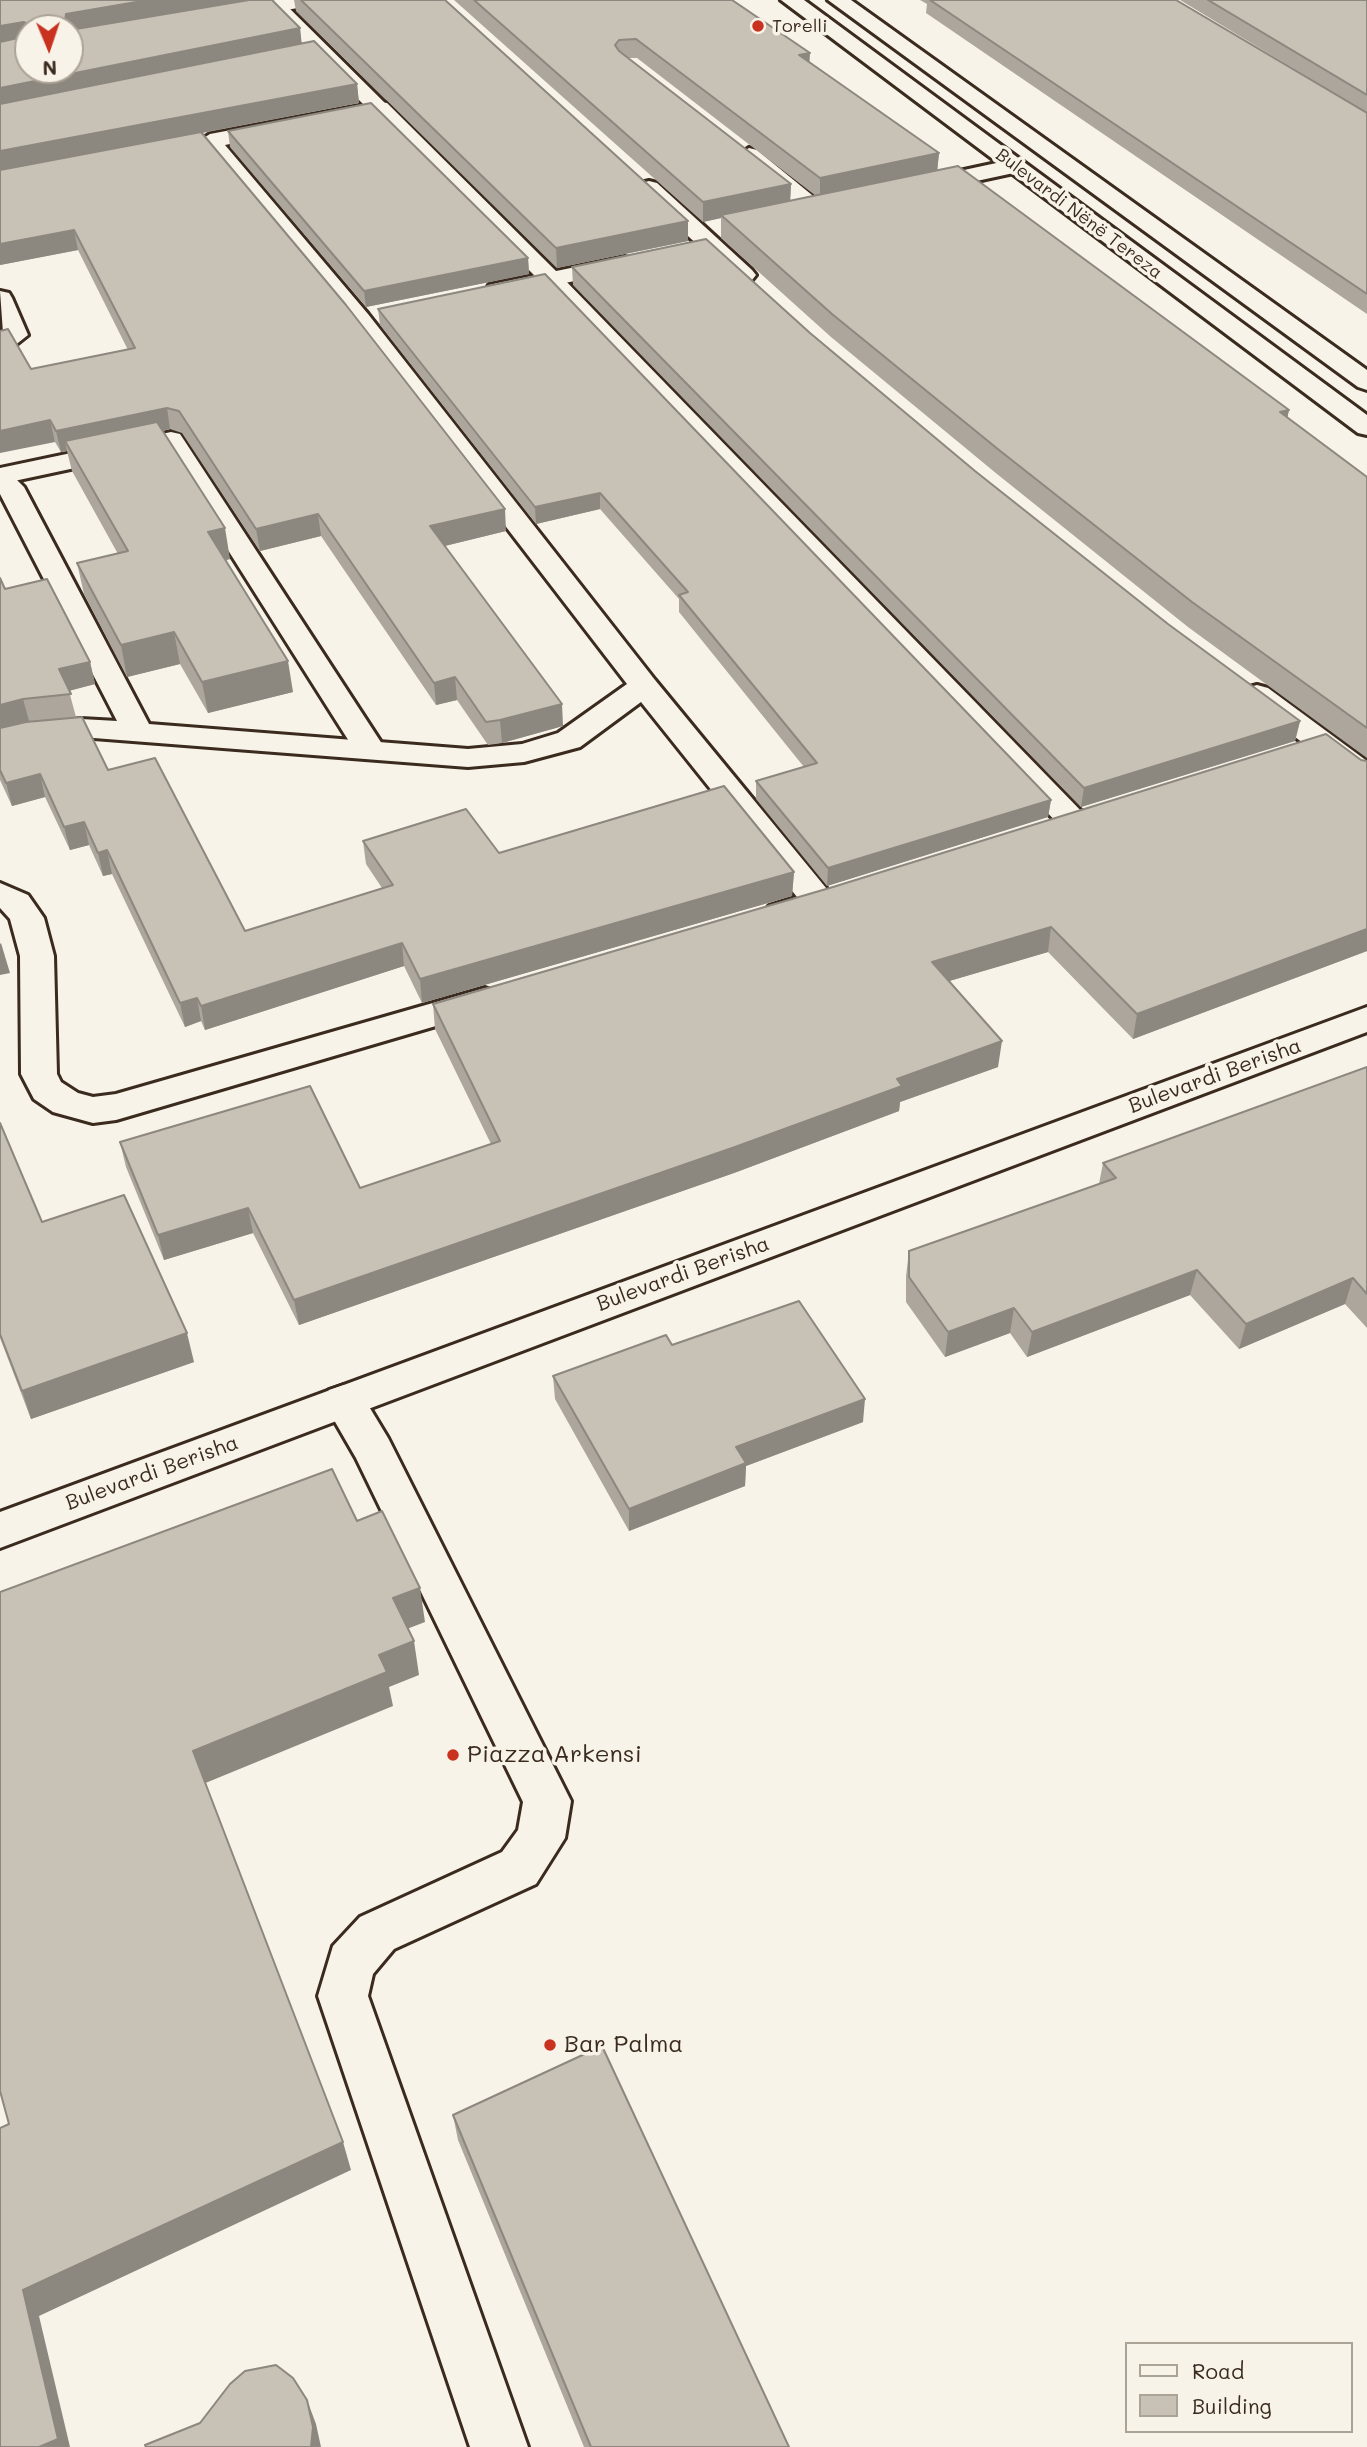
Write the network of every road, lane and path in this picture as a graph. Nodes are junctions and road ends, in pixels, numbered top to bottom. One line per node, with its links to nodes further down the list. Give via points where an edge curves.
1 (309, 0): 4 (street)
2 (791, 0): 8 (street, Bulevardi Nënë Tereza)
3 (838, 0): 20 (street, Bulevardi Nënë Tereza)
4 (276, 6): 5 (street); 6 (street, via 308,54)
5 (207, 18)
6 (379, 108): 15 (street); 24 (street, via 196,144 372,316)
7 (735, 144): 12 (street)
8 (1015, 166): 10 (street); 21 (street, Bulevardi Nënë Tereza)
9 (627, 168): 16 (street)
10 (905, 190)
11 (841, 204): 12 (street)
12 (815, 209): 13 (street)
13 (789, 215)
14 (645, 260): 15 (street)
15 (551, 279): 17 (street); 31 (street)
16 (761, 290)
17 (478, 294)
18 (0, 298): 19 (street, via 16,335)
19 (0, 345)
20 (1367, 382)
21 (1367, 428)
22 (0, 478): 25 (street, via 10,487); 28 (street, via 171,440)
23 (1240, 682): 27 (street)
24 (644, 686): 28 (street, via 569,740 524,753 468,758); 33 (street, via 832,898)
25 (137, 731): 26 (street, via 81,729 29,733); 28 (street)
26 (0, 741)
27 (1325, 744): 29 (street); 30 (street)
28 (370, 750)
29 (1286, 757)
30 (1367, 776)
31 (1074, 822)
32 (0, 894): 34 (street, via 27,918 37,956 39,1074 47,1090 66,1103 93,1110)
33 (752, 922)
34 (512, 992)
35 (1367, 1019): 36 (street, Bulevardi Berisha)
36 (344, 1401): 37 (street, Bulevardi Berisha); 38 (street, via 373,1450 547,1801 541,1838 519,1868 377,1933 351,1963 343,1996)
37 (0, 1530)
38 (499, 2447)

